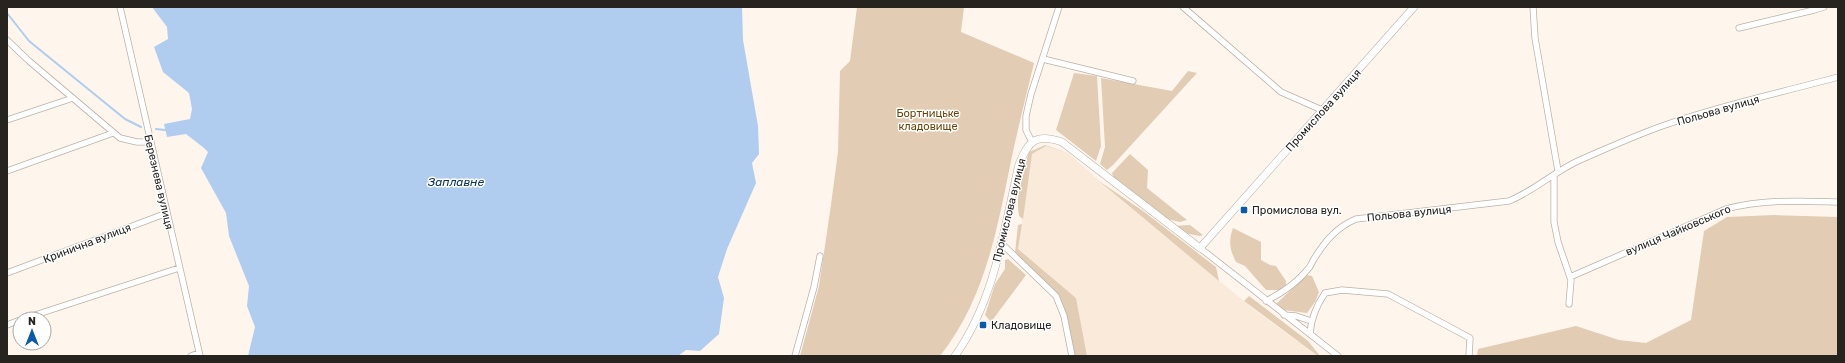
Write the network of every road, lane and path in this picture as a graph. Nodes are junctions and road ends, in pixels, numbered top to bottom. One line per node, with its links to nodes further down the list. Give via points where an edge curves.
1 (120, 7): 17 (street, Березнева вулиця)
2 (1059, 7): 10 (street)
3 (1183, 7): 14 (street, via 1282,92)
4 (1414, 7): 14 (street, Промислова вулиця)
5 (1533, 7): 20 (street, via 1535,38)
6 (1824, 7): 7 (street)
7 (1814, 8): 8 (street)
8 (1740, 28)
9 (7, 40): 13 (street)
10 (1043, 58): 12 (street); 18 (street, via 1026,116 1026,130)
11 (1838, 77): 20 (street, Польова вулиця, via 1664,125 1579,160)
12 (1133, 81)
13 (73, 98): 15 (street); 16 (street)
14 (1322, 110): 24 (street, Промислова вулиця)
15 (7, 120)
16 (113, 133): 17 (street, via 120,138); 19 (street)
17 (150, 142): 22 (street, Березнева вулиця)
18 (1032, 142): 23 (street, Промислова вулиця, via 1026,147 1018,164); 24 (street, via 1041,138 1062,142)
19 (7, 171)
20 (1556, 173): 28 (street, via 1554,222); 29 (street, Польова вулиця, via 1509,201 1356,219 1332,234 1309,268 1282,292)
21 (1838, 202): 28 (street, вулиця Чайковського, via 1772,201 1748,203 1726,209)
22 (167, 213): 26 (street, Березнева вулиця); 27 (street, Кринична вулиця)
23 (1001, 243): 38 (street, Промислова вулиця, via 991,285 978,316); 39 (street, via 1056,296 1064,316)
24 (1200, 248): 29 (street)
25 (820, 256): 37 (street)
26 (179, 268): 31 (street); 35 (street, Березнева вулиця)
27 (7, 273)
28 (1570, 277): 30 (street)
29 (1266, 301): 32 (street)
30 (1569, 304)
31 (48, 311)
32 (1284, 315): 33 (street); 34 (street)
33 (1311, 320): 34 (street); 41 (street, via 1325,293 1342,290 1388,294 1470,338)
34 (1310, 334): 40 (street)
35 (200, 355): 36 (street)
36 (191, 356)
37 (796, 356)
38 (955, 356)
39 (1072, 356)
40 (1338, 356)
41 (1469, 356)

